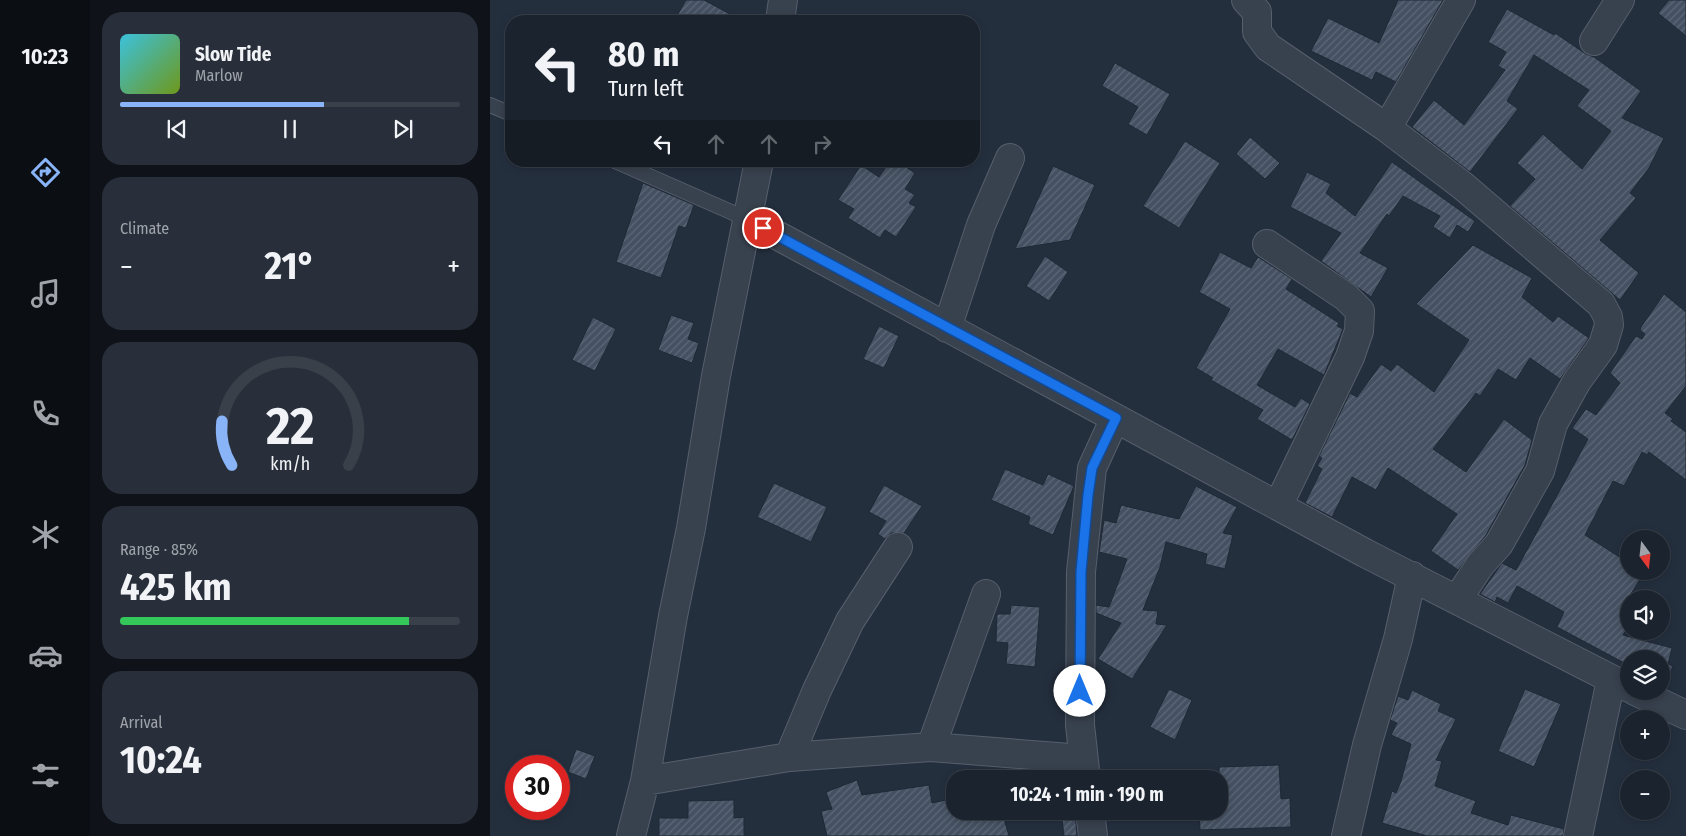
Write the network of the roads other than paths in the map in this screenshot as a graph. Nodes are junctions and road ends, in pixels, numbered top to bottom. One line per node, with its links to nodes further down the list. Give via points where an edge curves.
1 (783, 0): 5 (street)
2 (1246, 0): 9 (street, via 1257,12 1257,32 1268,47)
3 (1461, 0): 9 (street)
4 (1620, 0): 6 (street)
5 (781, 15)
6 (1594, 41)
7 (490, 105): 8 (lane)
8 (505, 111)
9 (1387, 128): 21 (street, via 1470,192 1601,304 1608,317 1603,344 1553,424 1540,471 1498,544)
10 (1010, 158): 15 (street, via 981,225)
11 (629, 167): 13 (lane)
12 (758, 167): 13 (street)
13 (747, 219): 15 (street); 29 (street)
14 (1267, 244): 17 (street, via 1346,297 1360,311 1359,330 1350,357)
15 (947, 328): 16 (street)
16 (1116, 418): 17 (street); 28 (street, via 1092,468 1088,495 1081,572 1080,725)
17 (1278, 506): 19 (street)
18 (898, 547): 27 (street, via 850,621 816,690)
19 (1412, 576): 21 (street); 33 (street)
20 (986, 594): 26 (street)
21 (1457, 600): 22 (street)
22 (1620, 683)
23 (1621, 700): 34 (street)
24 (1654, 700): 25 (street)
25 (1686, 715)
26 (931, 747): 27 (street); 28 (street)
27 (789, 757): 29 (street)
28 (1084, 769)
29 (645, 781): 31 (street)
30 (1091, 820): 32 (street)
31 (631, 836)
32 (1093, 836)
33 (1346, 836)
34 (1578, 836)

